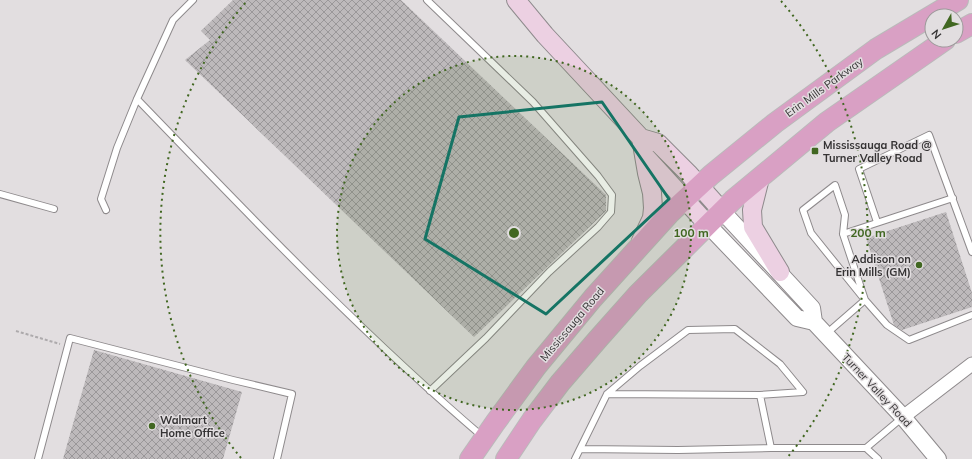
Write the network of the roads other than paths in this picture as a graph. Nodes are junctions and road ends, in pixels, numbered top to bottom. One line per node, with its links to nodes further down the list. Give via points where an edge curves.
1 (193, 0): 6 (lane, via 173,20)
2 (427, 0): 27 (lane, via 532,102 612,195 611,212 598,227 549,272 486,338)
3 (516, 0): 7 (main road)
4 (958, 0): 9 (main road, Erin Mills Parkway, via 876,49 775,122)
5 (933, 48): 8 (main road, via 827,122)
6 (137, 98): 14 (lane, via 117,148 101,199); 27 (lane, via 303,269)
7 (643, 147): 9 (main road, via 658,142); 12 (main road); 19 (main road, via 653,208 652,218)
8 (760, 178): 15 (main road); 21 (main road, via 752,210 753,227)
9 (700, 186): 12 (main road, Mississauga Road); 15 (main road)
10 (0, 194): 13 (lane)
11 (953, 198): 16 (lane); 16 (lane, via 929,135 859,169); 20 (lane)
12 (685, 200): 17 (main road); 19 (main road, Mississauga Road)
13 (54, 209)
14 (106, 210)
15 (722, 211): 17 (main road); 21 (street, Turner Valley Road)
16 (877, 222): 18 (lane)
17 (708, 225): 24 (street, via 797,318); 38 (main road, via 638,294 560,383)
18 (843, 234): 22 (lane); 22 (lane, via 845,215 835,185 803,210 811,232)
19 (638, 247): 31 (main road, Mississauga Road, via 536,366)
20 (972, 252)
21 (780, 272): 24 (street, Turner Valley Road, via 812,308)
22 (865, 300): 23 (lane, via 887,325 909,340); 25 (lane)
23 (972, 315)
24 (814, 322): 25 (street, Turner Valley Road)
25 (825, 335): 30 (street, Turner Valley Road)
26 (972, 364): 30 (street)
27 (430, 391): 31 (lane)
28 (607, 394): 29 (lane); 29 (lane, via 688,330 735,329 780,364 803,392); 34 (lane)
29 (760, 395): 32 (lane)
30 (903, 417): 33 (lane); 41 (street, Turner Valley Road)
31 (484, 438): 37 (main road, Mississauga Road)
32 (771, 448): 33 (lane); 34 (lane)
33 (866, 448): 40 (lane)
34 (580, 449): 39 (lane)
35 (38, 459): 36 (lane, via 70,338 292,394)
36 (277, 459)
37 (470, 459)
38 (506, 459)
39 (575, 459)
40 (878, 459)
41 (938, 459)

